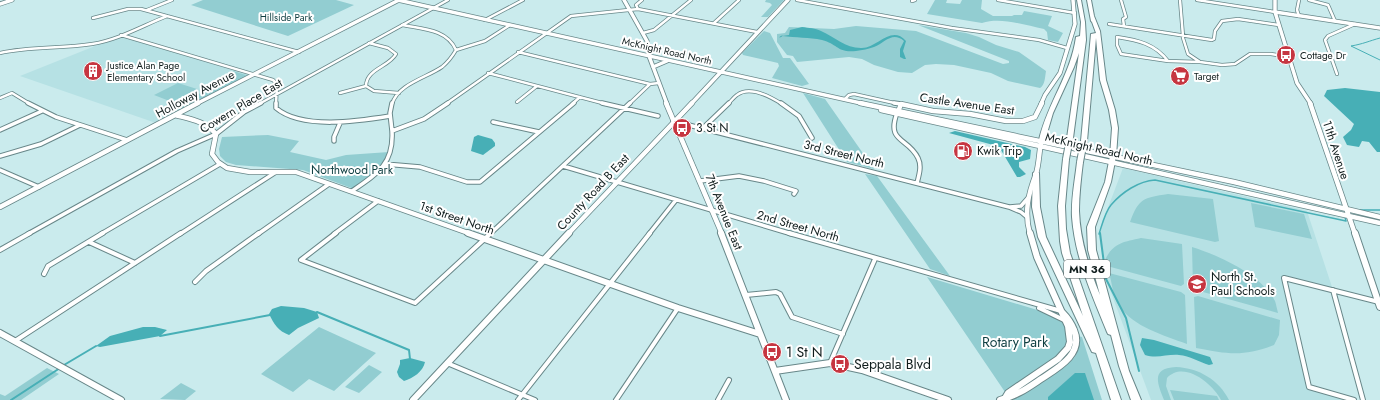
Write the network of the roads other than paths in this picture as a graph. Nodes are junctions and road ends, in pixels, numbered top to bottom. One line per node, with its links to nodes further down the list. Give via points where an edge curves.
1 (12, 0): 22 (street)
2 (172, 0): 25 (street)
3 (399, 0): 23 (street, McKnight Road North); 54 (street, Holloway Avenue)
4 (448, 0): 23 (street, Cowern Place East)
5 (523, 0): 35 (street)
6 (624, 0): 26 (street, 7th Avenue East)
7 (642, 0): 24 (street, via 636,5)
8 (691, 0): 29 (street)
9 (739, 0): 37 (street)
10 (788, 0): 45 (street, County Road B East)
11 (797, 0): 52 (street, via 952,28 1039,40)
12 (998, 0): 28 (street)
13 (1073, 0): 28 (street, Castle Avenue East)
14 (1080, 0): 30 (highway, MN 36)
15 (1089, 0): 33 (highway, MN 36)
16 (1121, 0): 43 (street, via 1126,17 1123,19)
17 (1180, 0): 49 (street)
18 (1197, 0): 27 (street)
19 (1275, 0): 27 (street, 11th Avenue)
20 (1299, 0): 32 (street)
21 (1309, 0): 36 (street, via 1328,4)
22 (0, 4)
23 (433, 8): 35 (street, McKnight Road North); 40 (street, Cowern Place East)
24 (638, 8): 26 (street); 29 (street)
25 (146, 10): 31 (street); 34 (street, via 132,9)
26 (629, 10): 46 (street, via 571,16); 47 (street, 7th Avenue East)
27 (1275, 12): 32 (street); 42 (street, 11th Avenue)
28 (1075, 13): 52 (street, Castle Avenue East, via 1075,24)
29 (672, 15): 37 (street); 47 (street, via 653,31)
30 (1082, 15): 100 (highway, via 1074,61 1051,109); 152 (highway, MN 36, bridge, via 1083,40 1060,199 1060,217 1073,276)
31 (167, 16): 48 (street); 54 (street)
32 (1299, 16): 36 (street)
33 (1093, 17): 104 (highway, via 1098,31 1103,80 1115,128); 154 (highway, MN 36, bridge, via 1094,38 1076,194 1077,231 1090,278)
34 (92, 18)
35 (484, 20): 41 (street, McKnight Road North)
36 (1335, 21): 39 (street)
37 (714, 23): 45 (street)
38 (1109, 24): 43 (street)
39 (1355, 24): 44 (street); 66 (street, via 1328,36 1325,40)
40 (402, 25): 50 (street, Cowern Place East); 53 (street, via 443,34 452,40)
41 (510, 25): 46 (street, McKnight Road North); 53 (street, via 485,41)
42 (1280, 25): 49 (street, via 1227,20 1219,23 1212,40); 59 (street, 11th Avenue)
43 (1124, 26): 49 (street)
44 (1380, 28)
45 (757, 32): 64 (street, County Road B East)
46 (546, 33): 55 (street); 57 (street, McKnight Road North)
47 (643, 33): 51 (street, 7th Avenue East)
48 (120, 35): 56 (street, via 92,44); 67 (street)
49 (1183, 37): 62 (street, via 1188,54)
50 (369, 43): 70 (street, via 389,48 396,54 392,61 369,76); 74 (street, Cowern Place East)
51 (649, 46): 57 (street, via 646,50); 58 (street, 7th Avenue East)
52 (1067, 48): 84 (street, Castle Avenue East, via 1059,76 1045,95 1037,115 1032,118 1006,122)
53 (456, 50): 75 (street, via 448,63 411,84)
54 (298, 52): 67 (street, Holloway Avenue)
55 (518, 52): 65 (street); 69 (street)
56 (0, 53)
57 (633, 53): 58 (street, McKnight Road North)
58 (649, 56): 60 (street, McKnight Road North); 63 (street, 7th Avenue East)
59 (1289, 57): 62 (street, via 1258,53 1250,54 1235,64); 123 (street, 11th Avenue, via 1297,83 1311,104)
60 (670, 61): 63 (street, via 661,62); 64 (street, McKnight Road North)
61 (1168, 61): 61 (street, via 1121,54 1117,37 1145,41 1164,54); 62 (street)
62 (1200, 62)
63 (653, 67): 68 (street, 7th Avenue East)
64 (720, 72): 73 (street, McKnight Road North); 88 (street, County Road B East)
65 (488, 73): 71 (street); 95 (street, via 424,119)
66 (1337, 74)
67 (255, 75): 74 (street, via 275,81); 85 (street, Holloway Avenue)
68 (659, 83): 69 (street); 88 (street, 7th Avenue East)
69 (650, 84): 81 (street)
70 (366, 86): 72 (street); 75 (street, via 374,91)
71 (538, 86): 77 (street); 79 (street)
72 (340, 93)
73 (814, 93): 78 (street, McKnight Road North); 83 (street, McKnight Road North)
74 (277, 94): 91 (street, via 275,106 280,112 310,121); 97 (street, Cowern Place East, via 244,112)
75 (399, 94): 86 (street, via 390,106)
76 (0, 98): 82 (street, via 12,93)
77 (580, 98): 81 (street); 96 (street)
78 (845, 98): 80 (street, Castle Avenue East, via 854,94); 83 (street, McKnight Road North)
79 (517, 102)
80 (901, 104): 83 (street); 84 (street, Castle Avenue East)
81 (623, 108): 87 (street); 107 (street)
82 (42, 111): 92 (street); 94 (street)
83 (898, 112): 89 (street, McKnight Road North); 102 (street, McKnight Road North); 113 (street, via 893,120 893,130 920,161 921,173)
84 (946, 112): 89 (street)
85 (175, 115): 97 (street, via 206,124); 99 (street, Holloway Avenue)
86 (390, 116): 91 (street); 95 (street)
87 (658, 116)
88 (674, 121): 93 (street, 3rd Street North); 111 (street, 7th Avenue East); 112 (street, County Road B East)
89 (954, 121): 100 (street, McKnight Road North)
90 (493, 122): 96 (street)
91 (340, 123): 101 (street)
92 (80, 126): 99 (street); 103 (street, via 41,144)
93 (702, 129): 98 (street, via 738,94 746,91 770,96 797,114); 113 (street, 3rd Street North)
94 (0, 130)
95 (392, 131): 106 (street, via 393,149)
96 (539, 132): 106 (street, via 476,183 420,167)
97 (216, 134): 105 (street, via 212,154); 131 (street, Cowern Place East, via 177,151)
98 (812, 138)
99 (128, 140): 115 (street, Holloway Avenue)
100 (1042, 140): 102 (street); 104 (street, McKnight Road North)
101 (334, 141)
102 (1040, 146): 104 (street, McKnight Road North); 110 (street)
103 (0, 156)
104 (1113, 159): 123 (street, McKnight Road North, via 1241,184); 125 (street, McKnight Road North); 154 (highway, via 1108,182 1092,227 1092,250)
105 (220, 164): 109 (street, 1st Street North, via 240,171); 130 (street)
106 (385, 164): 116 (street)
107 (563, 166): 112 (street, 2nd Street North); 129 (street)
108 (0, 170): 115 (street)
109 (277, 171): 114 (street, 1st Street North, via 296,172); 134 (street)
110 (1036, 174): 118 (street); 152 (highway, via 1036,207 1042,237)
111 (700, 181): 117 (street, via 733,176 781,186 796,191); 124 (street, 7th Avenue East)
112 (616, 182): 119 (street, 2nd Street North); 133 (street, County Road B East)
113 (917, 183): 122 (street, 3rd Street North)
114 (329, 184): 116 (street, 1st Street North); 136 (street, via 206,271)
115 (39, 186): 121 (street, Holloway Avenue)
116 (352, 191): 120 (street, 1st Street North)
117 (794, 194)
118 (1028, 198): 122 (street, via 1021,206); 126 (street)
119 (676, 200): 124 (street, 2nd Street North); 137 (street)
120 (378, 201): 129 (street, 1st Street North); 129 (street, via 300,260 415,303)
121 (0, 207)
122 (1009, 207): 126 (street, 3rd Street North)
123 (1346, 209): 125 (street, 11th Avenue); 127 (street, McKnight Road North)
124 (712, 210): 132 (street, 2nd Street North); 139 (street, 7th Avenue East)
125 (1348, 215): 128 (street, McKnight Road North); 140 (street, 11th Avenue)
126 (1027, 217): 144 (street, via 1037,257)
127 (1380, 217)
128 (1380, 223)
129 (485, 239): 133 (street, 1st Street North)
130 (89, 242): 134 (street); 135 (street, via 48,266)
131 (0, 250)
132 (875, 259): 141 (street, 2nd Street North); 148 (street)
133 (543, 260): 137 (street, 1st Street North); 150 (street, County Road B East)
134 (135, 263): 149 (street)
135 (44, 274)
136 (195, 282)
137 (610, 284): 143 (street, 1st Street North); 156 (street)
138 (1333, 290): 140 (street); 168 (street, via 1284,278 1309,387); 169 (street)
139 (746, 295): 147 (street, 7th Avenue East); 148 (street, via 776,292 780,294 792,317)
140 (1379, 302): 142 (street, 11th Avenue)
141 (1027, 303): 144 (street, 2nd Street North); 145 (street, 2nd Street North, via 1052,312)
142 (1380, 307)
143 (678, 308): 147 (street, 1st Street North); 162 (street)
144 (1061, 311): 145 (street); 157 (street, via 1069,318 1075,333 1076,344 1072,355 1064,364 1015,396)
145 (1066, 321): 157 (street, via 1070,338 1063,356 1008,392)
146 (0, 333): 149 (street)
147 (760, 334): 153 (street, 7th Avenue East)
148 (843, 334): 151 (street)
149 (15, 341): 158 (street)
150 (447, 363): 156 (street); 159 (street, County Road B East)
151 (830, 363): 153 (street); 165 (street, via 862,370)
152 (1106, 369): 166 (highway, MN 36)
153 (775, 371): 164 (street, 7th Avenue East)
154 (1125, 371): 167 (highway, MN 36)
155 (729, 380): 163 (street)
156 (522, 395): 160 (street); 161 (street)
157 (1003, 399)
158 (121, 400)
159 (413, 400)
160 (518, 400)
161 (535, 400)
162 (616, 400)
163 (718, 400)
164 (786, 400)
165 (948, 400)
166 (1116, 400)
167 (1136, 400)
168 (1354, 400)
169 (1363, 400)

